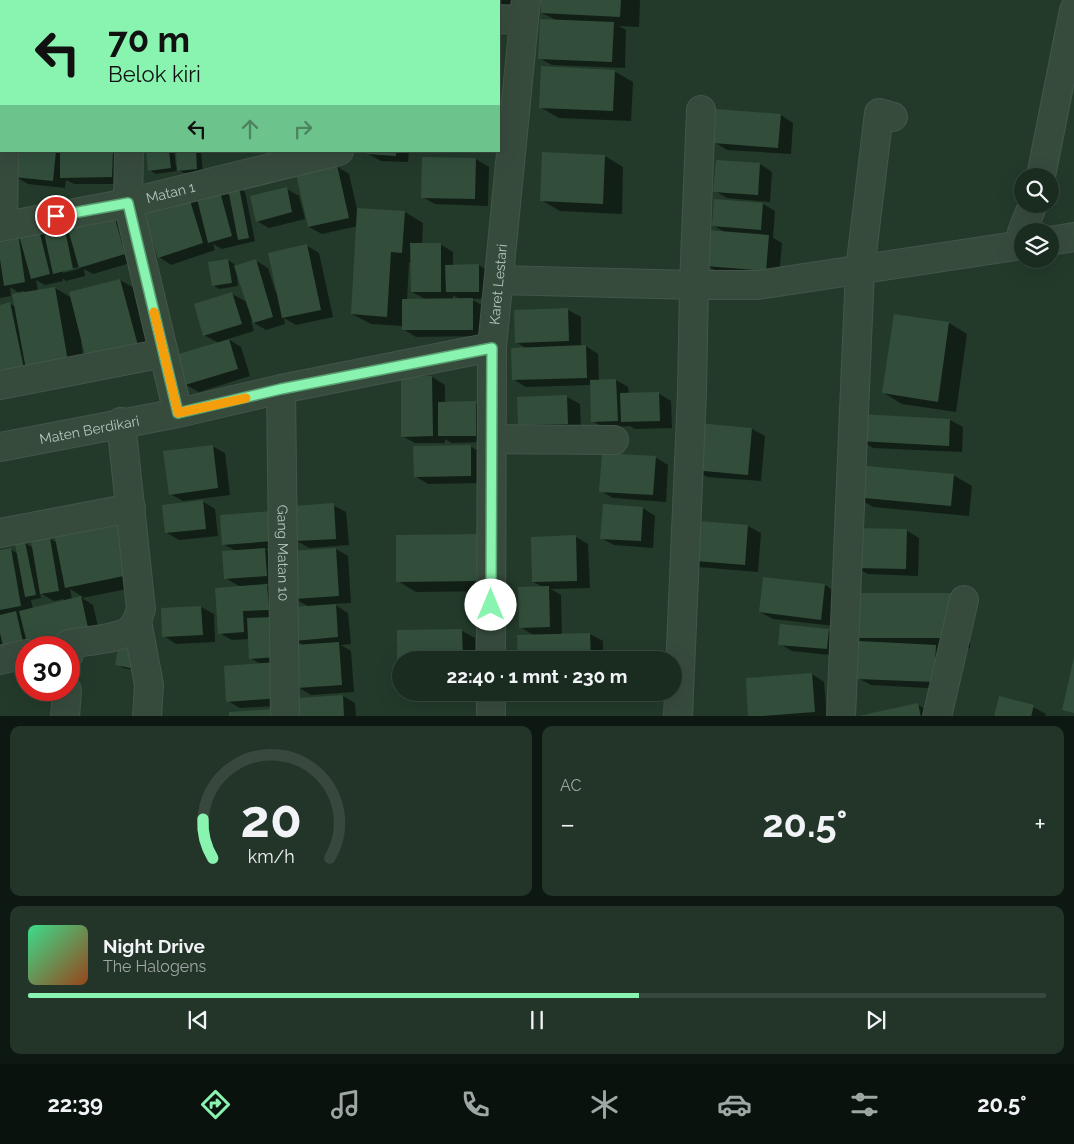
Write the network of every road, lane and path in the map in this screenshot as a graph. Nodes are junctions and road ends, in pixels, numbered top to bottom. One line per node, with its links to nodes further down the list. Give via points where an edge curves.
1 (1074, 10): 8 (street)
2 (516, 13): 15 (street, Karet Lestari)
3 (701, 110): 16 (street)
4 (893, 117): 14 (street, via 879,113)
5 (4, 152): 10 (street)
6 (129, 152): 9 (street)
7 (335, 152): 9 (street, Matan 1)
8 (1043, 168)
9 (128, 203): 10 (street, Matan 1); 18 (street)
10 (1, 227)
11 (1074, 237): 12 (street)
12 (1059, 240)
13 (1014, 246): 14 (street)
14 (860, 270): 16 (street, via 758,285); 41 (street)
15 (498, 280): 16 (street); 17 (street, Karet Lestari)
16 (694, 285): 40 (street)
17 (492, 348): 20 (street, Maten Berdikari); 23 (street, Karet Lestari)
18 (164, 353): 19 (street); 21 (street)
19 (0, 385)
20 (281, 389): 21 (street, Maten Berdikari); 38 (street, Gang Matan 10)
21 (178, 413): 22 (street, Maten Berdikari)
22 (121, 422): 25 (street, Maten Berdikari); 26 (street)
23 (492, 439): 24 (street); 31 (street, Karet Lestari)
24 (614, 440)
25 (0, 447)
26 (130, 508): 27 (street); 29 (street, via 141,609)
27 (0, 533)
28 (964, 600): 42 (street)
29 (137, 621): 30 (street, via 121,635); 37 (street, via 149,685)
30 (80, 645)
31 (491, 651)
32 (15, 657): 33 (street)
33 (0, 660)
34 (66, 701): 36 (street)
35 (491, 701): 39 (street)
36 (65, 716)
37 (147, 716)
38 (285, 716)
39 (490, 716)
40 (678, 716)
41 (841, 716)
42 (937, 716)

